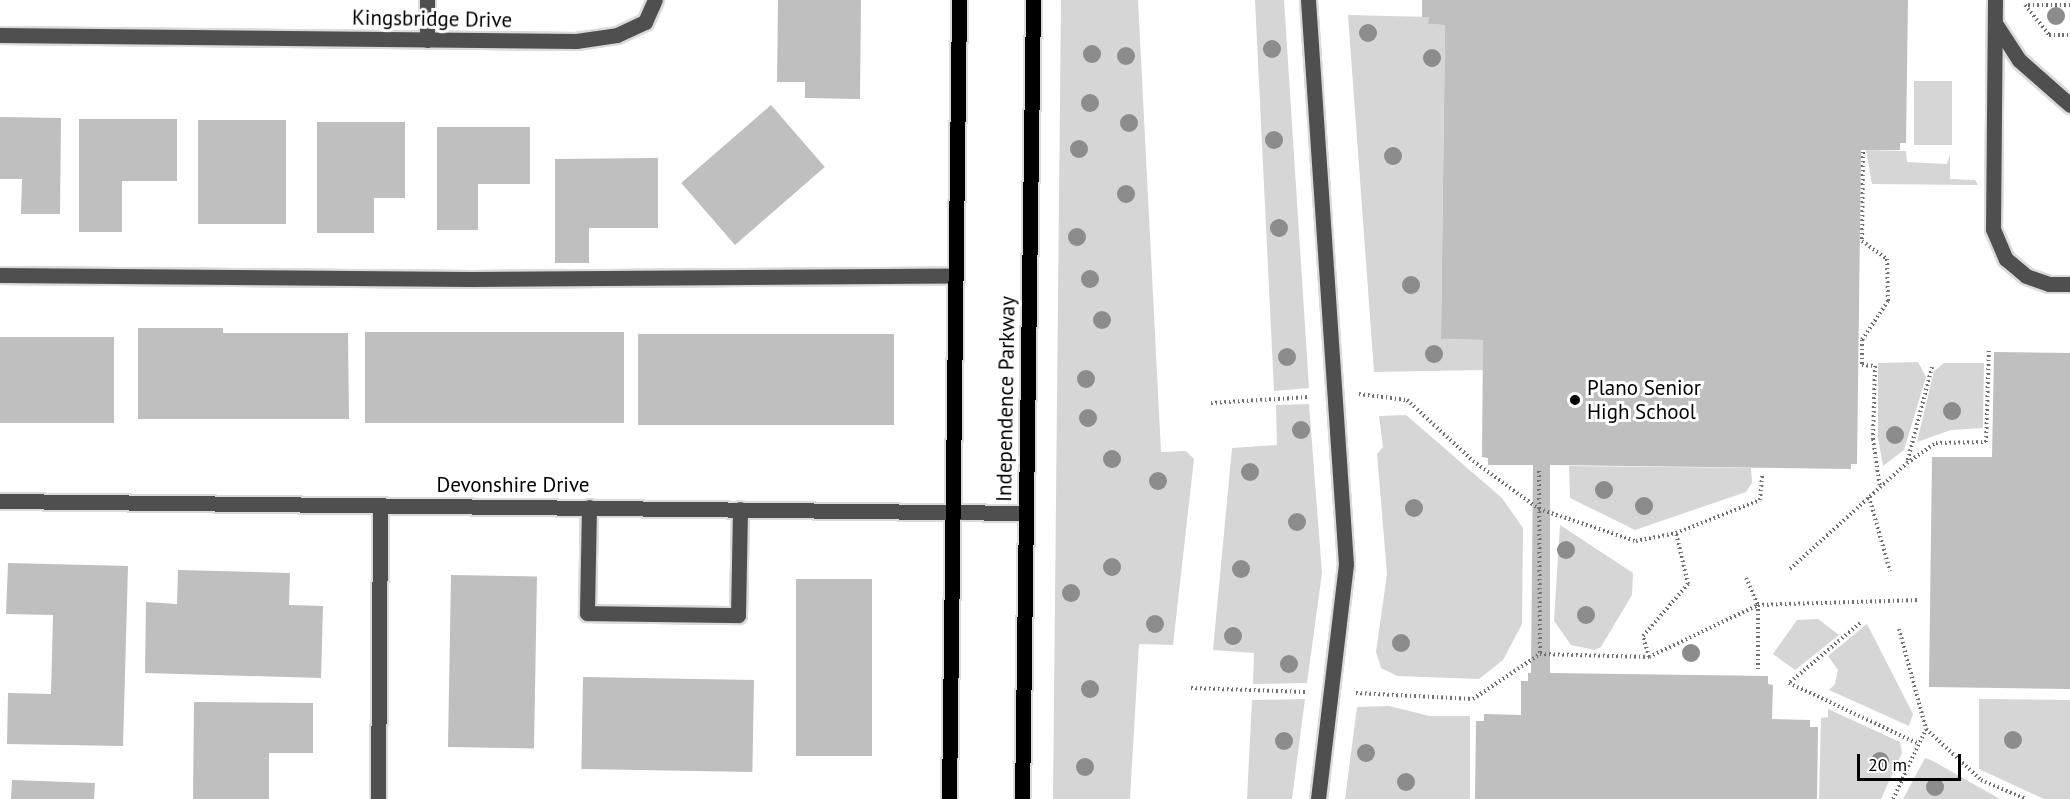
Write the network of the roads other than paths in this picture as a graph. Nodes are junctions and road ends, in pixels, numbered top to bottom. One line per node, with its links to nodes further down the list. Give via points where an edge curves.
1 (427, 0): 9 (street)
2 (655, 0): 9 (street, Kingsbridge Drive, via 645,22 617,35 576,41)
3 (959, 0): 12 (main road)
4 (1034, 0): 19 (main road, Independence Parkway)
5 (1308, 0): 23 (street, via 1346,564)
6 (1995, 0): 7 (street)
7 (1995, 23): 10 (street, via 2019,60); 13 (street, via 1993,229 2006,259 2026,276 2049,284)
8 (0, 34): 9 (street, Kingsbridge Drive)
9 (427, 40)
10 (2070, 105)
11 (0, 275): 12 (street, via 423,279)
12 (954, 276): 18 (main road)
13 (2070, 284)
14 (0, 501): 15 (street, Devonshire Drive)
15 (380, 505): 16 (street, Devonshire Drive); 20 (street)
16 (590, 507): 17 (street, Devonshire Drive); 17 (street, via 587,613 738,615)
17 (740, 509): 18 (street, Devonshire Drive)
18 (950, 512): 19 (street, Devonshire Drive); 21 (main road)
19 (1025, 513): 22 (main road, Independence Parkway)
20 (378, 799)
21 (949, 799)
22 (1022, 799)
23 (1318, 799)

